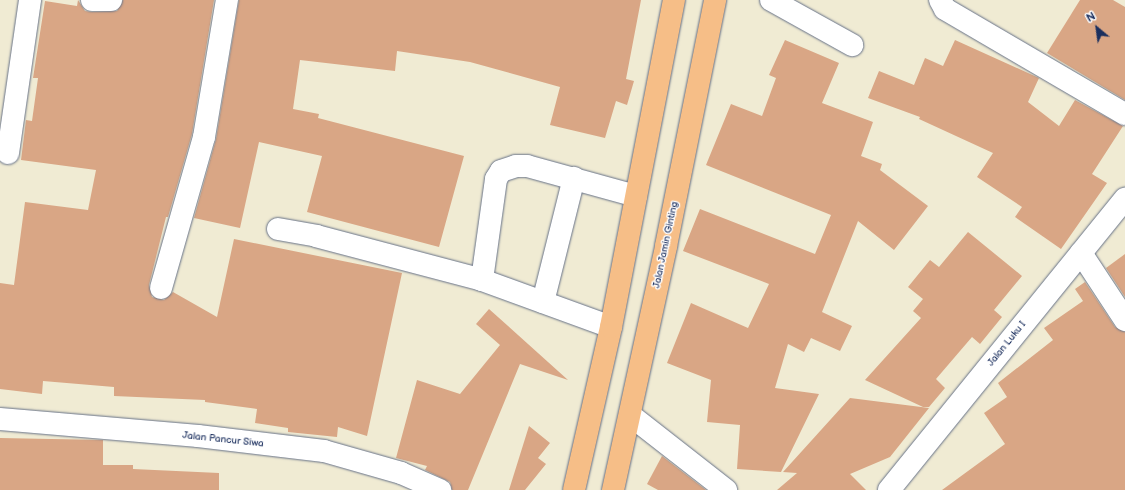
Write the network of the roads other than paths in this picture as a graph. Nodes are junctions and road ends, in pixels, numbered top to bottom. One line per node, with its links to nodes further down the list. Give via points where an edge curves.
1 (30, 0): 11 (street)
2 (92, 0): 3 (street)
3 (111, 0)
4 (227, 0): 18 (street, via 204,137)
5 (674, 0): 13 (highway)
6 (715, 0): 22 (highway, Jalan Jamin Ginting)
7 (770, 0): 9 (street)
8 (940, 0): 10 (street, via 945,9)
9 (852, 45)
10 (1125, 114)
11 (8, 153)
12 (574, 178): 13 (street); 17 (street, via 527,166 516,166 501,172 496,179); 19 (street)
13 (636, 196): 21 (highway)
14 (1125, 199): 16 (street, Jalan Luku I)
15 (278, 229): 17 (street, via 316,236)
16 (1081, 253): 20 (street); 24 (street, Jalan Luku I)
17 (482, 280): 19 (street)
18 (161, 288)
19 (542, 302): 21 (street)
20 (1125, 320)
21 (611, 328): 26 (highway)
22 (630, 415): 27 (highway, Jalan Jamin Ginting); 28 (street)
23 (0, 419): 25 (street, Jalan Pancur Siwa, via 198,436 324,451 401,473)
24 (895, 488)
25 (440, 490)
26 (574, 490)
27 (612, 490)
28 (726, 490)

